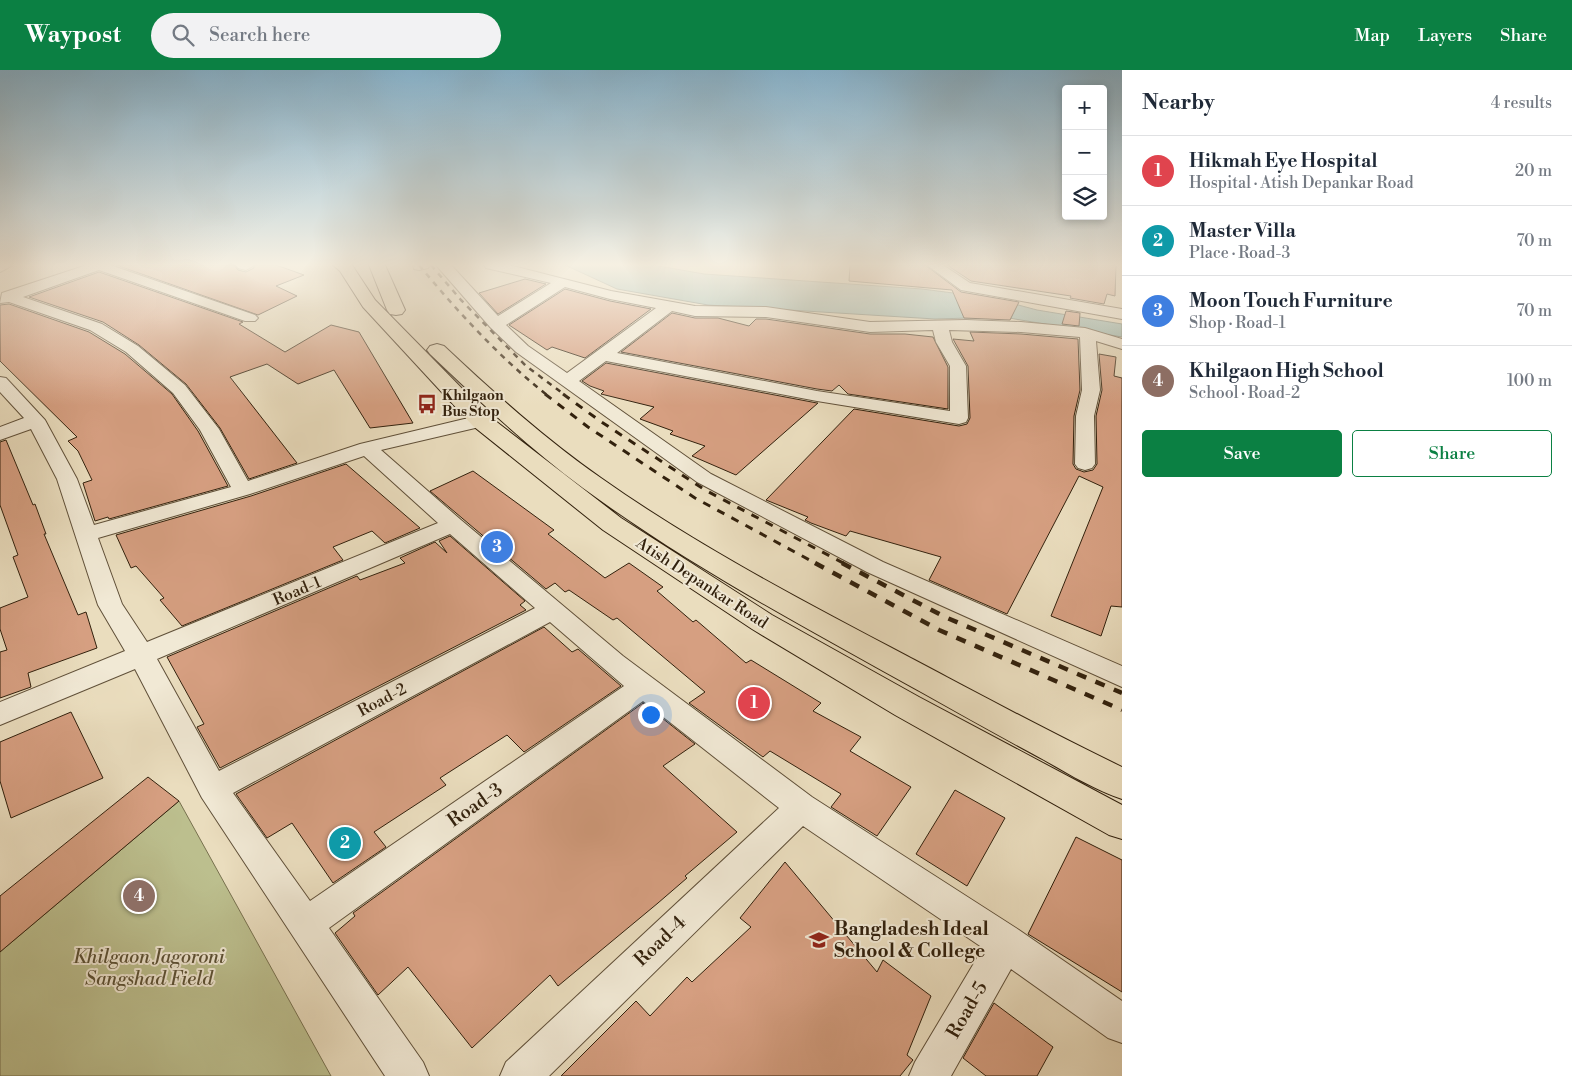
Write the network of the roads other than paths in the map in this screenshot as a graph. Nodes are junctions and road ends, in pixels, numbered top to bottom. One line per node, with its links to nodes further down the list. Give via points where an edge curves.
1 (46, 312): 22 (street, via 96,328 132,349 179,390 209,429)
2 (233, 312): 9 (street)
3 (379, 312): 17 (main road, Atish Depankar Road)
4 (398, 312): 17 (main road, Atish Depankar Road)
5 (485, 312): 10 (street)
6 (515, 312): 10 (street)
7 (661, 312): 14 (street)
8 (762, 312): 11 (street, via 870,327)
9 (250, 318)
10 (496, 324): 15 (street, via 522,349)
11 (940, 326): 12 (street, via 1021,327); 14 (street, via 944,342 958,366 959,418 817,396)
12 (1088, 334): 13 (street); 21 (street, via 1092,390 1085,416)
13 (1122, 344)
14 (603, 355): 15 (street)
15 (568, 381): 27 (street, via 704,478 875,567)
16 (0, 382): 18 (street)
17 (493, 418): 20 (street); 30 (main road, Atish Depankar Road, via 682,543 859,644); 33 (main road, Atish Depankar Road, via 612,524 762,622 907,706)
18 (17, 428): 19 (street); 24 (street, via 67,479)
19 (0, 440)
20 (368, 448): 22 (street); 23 (street)
21 (1084, 464)
22 (243, 490): 24 (street)
23 (452, 526): 25 (street); 26 (street, Road-1)
24 (86, 534): 26 (street, via 110,605)
25 (552, 610): 28 (street); 31 (street, Road-2)
26 (142, 656): 29 (street, Road-1); 31 (street)
27 (1122, 677)
28 (644, 686): 32 (street); 34 (street, Road-3)
29 (0, 714)
30 (1122, 784)
31 (213, 789): 34 (street)
32 (801, 807): 35 (street); 38 (street, Road-4)
33 (1122, 823)
34 (306, 924): 37 (street)
35 (1006, 943): 36 (street); 39 (street, Road-5)
36 (1122, 1024)
37 (409, 1076)
38 (520, 1076)
39 (929, 1076)

